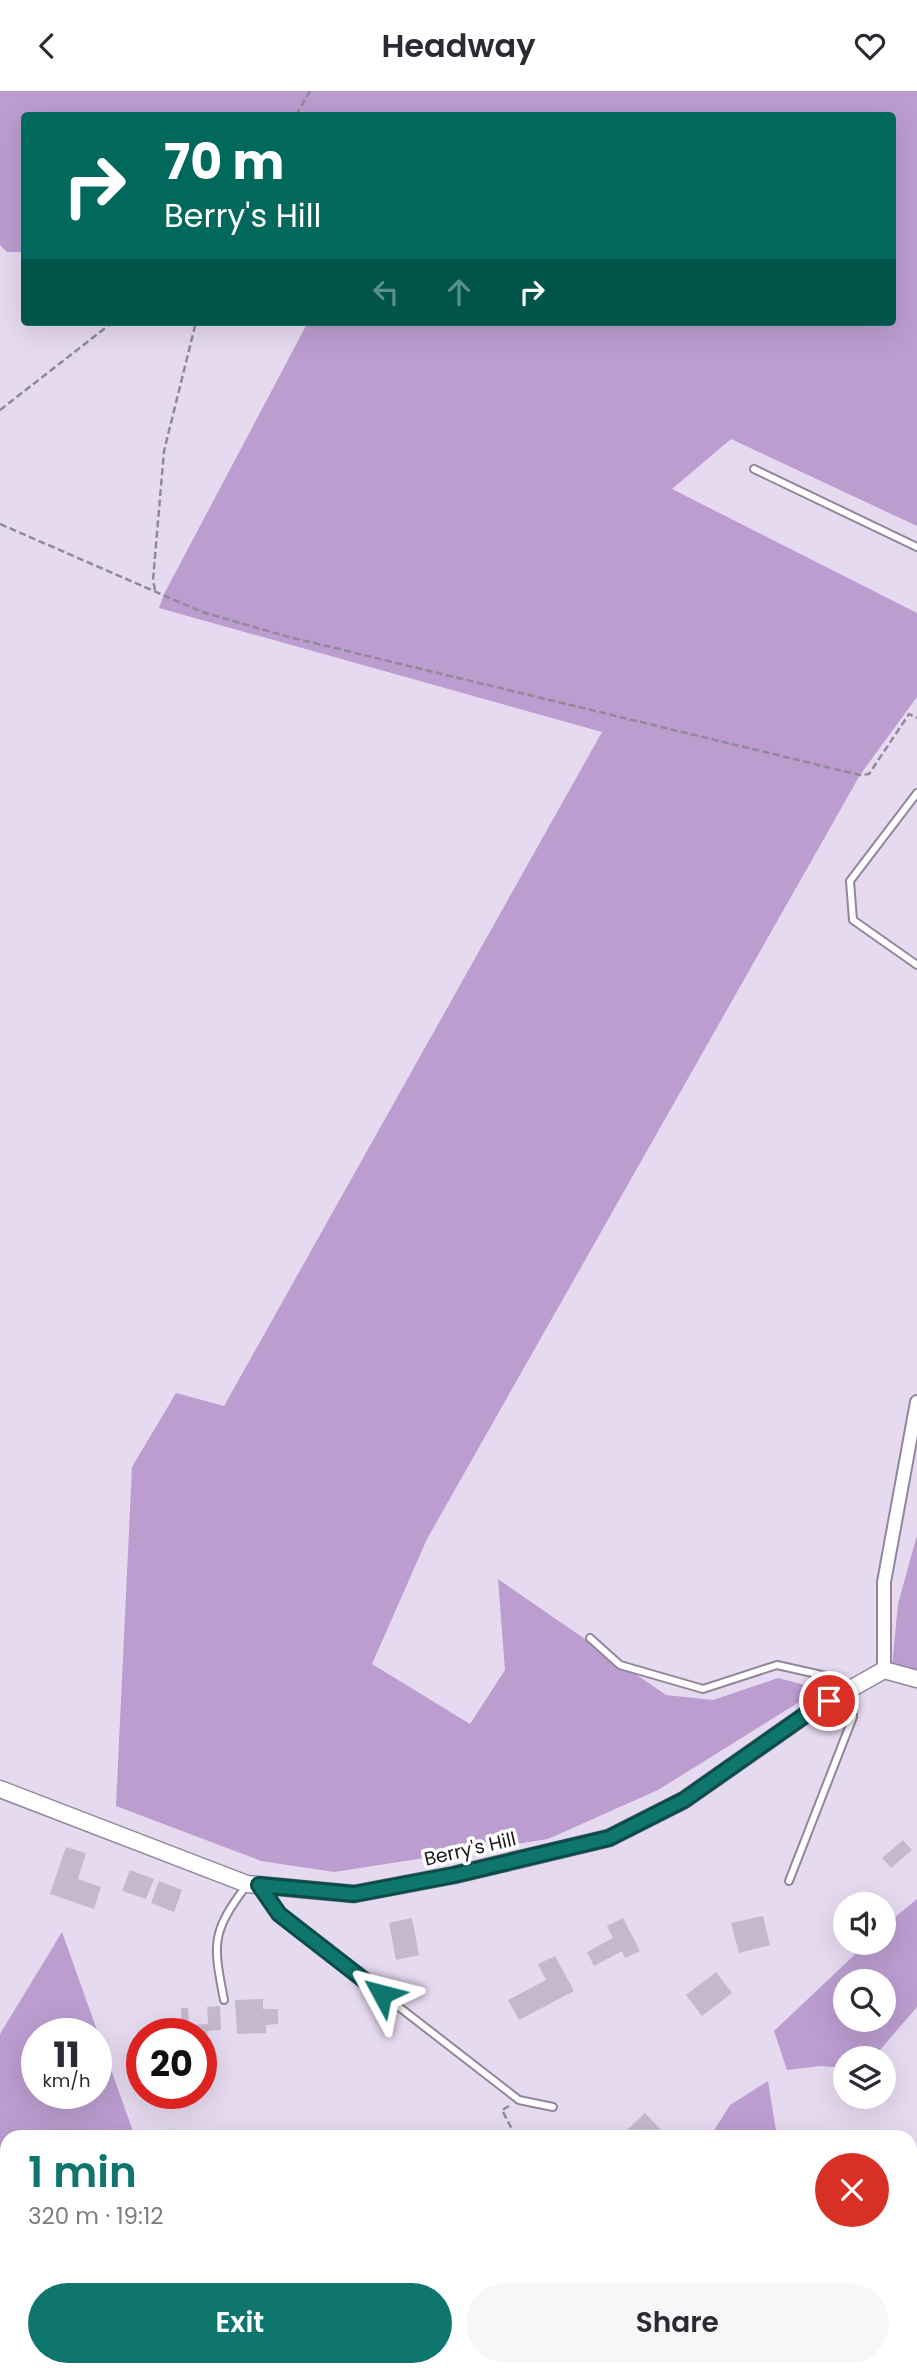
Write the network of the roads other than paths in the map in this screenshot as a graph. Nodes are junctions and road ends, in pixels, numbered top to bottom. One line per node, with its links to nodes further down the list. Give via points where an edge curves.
1 (754, 468): 2 (lane)
2 (917, 547)
3 (917, 793): 4 (lane, via 850,881 853,920)
4 (917, 965)
5 (917, 1402): 7 (street, via 884,1582)
6 (590, 1638): 9 (lane, via 620,1665 703,1689 777,1665 826,1676)
7 (884, 1670): 8 (street); 9 (street, Berry's Hill)
8 (917, 1679)
9 (850, 1689): 11 (lane, via 853,1717); 12 (street, Berry's Hill, via 684,1800 609,1838 354,1894)
10 (0, 1789): 12 (street, Berry's Hill)
11 (789, 1881)
12 (253, 1885): 13 (lane, via 229,1909 216,1936); 14 (lane, via 279,1914 519,2100)
13 (224, 2000)
14 (553, 2107)

